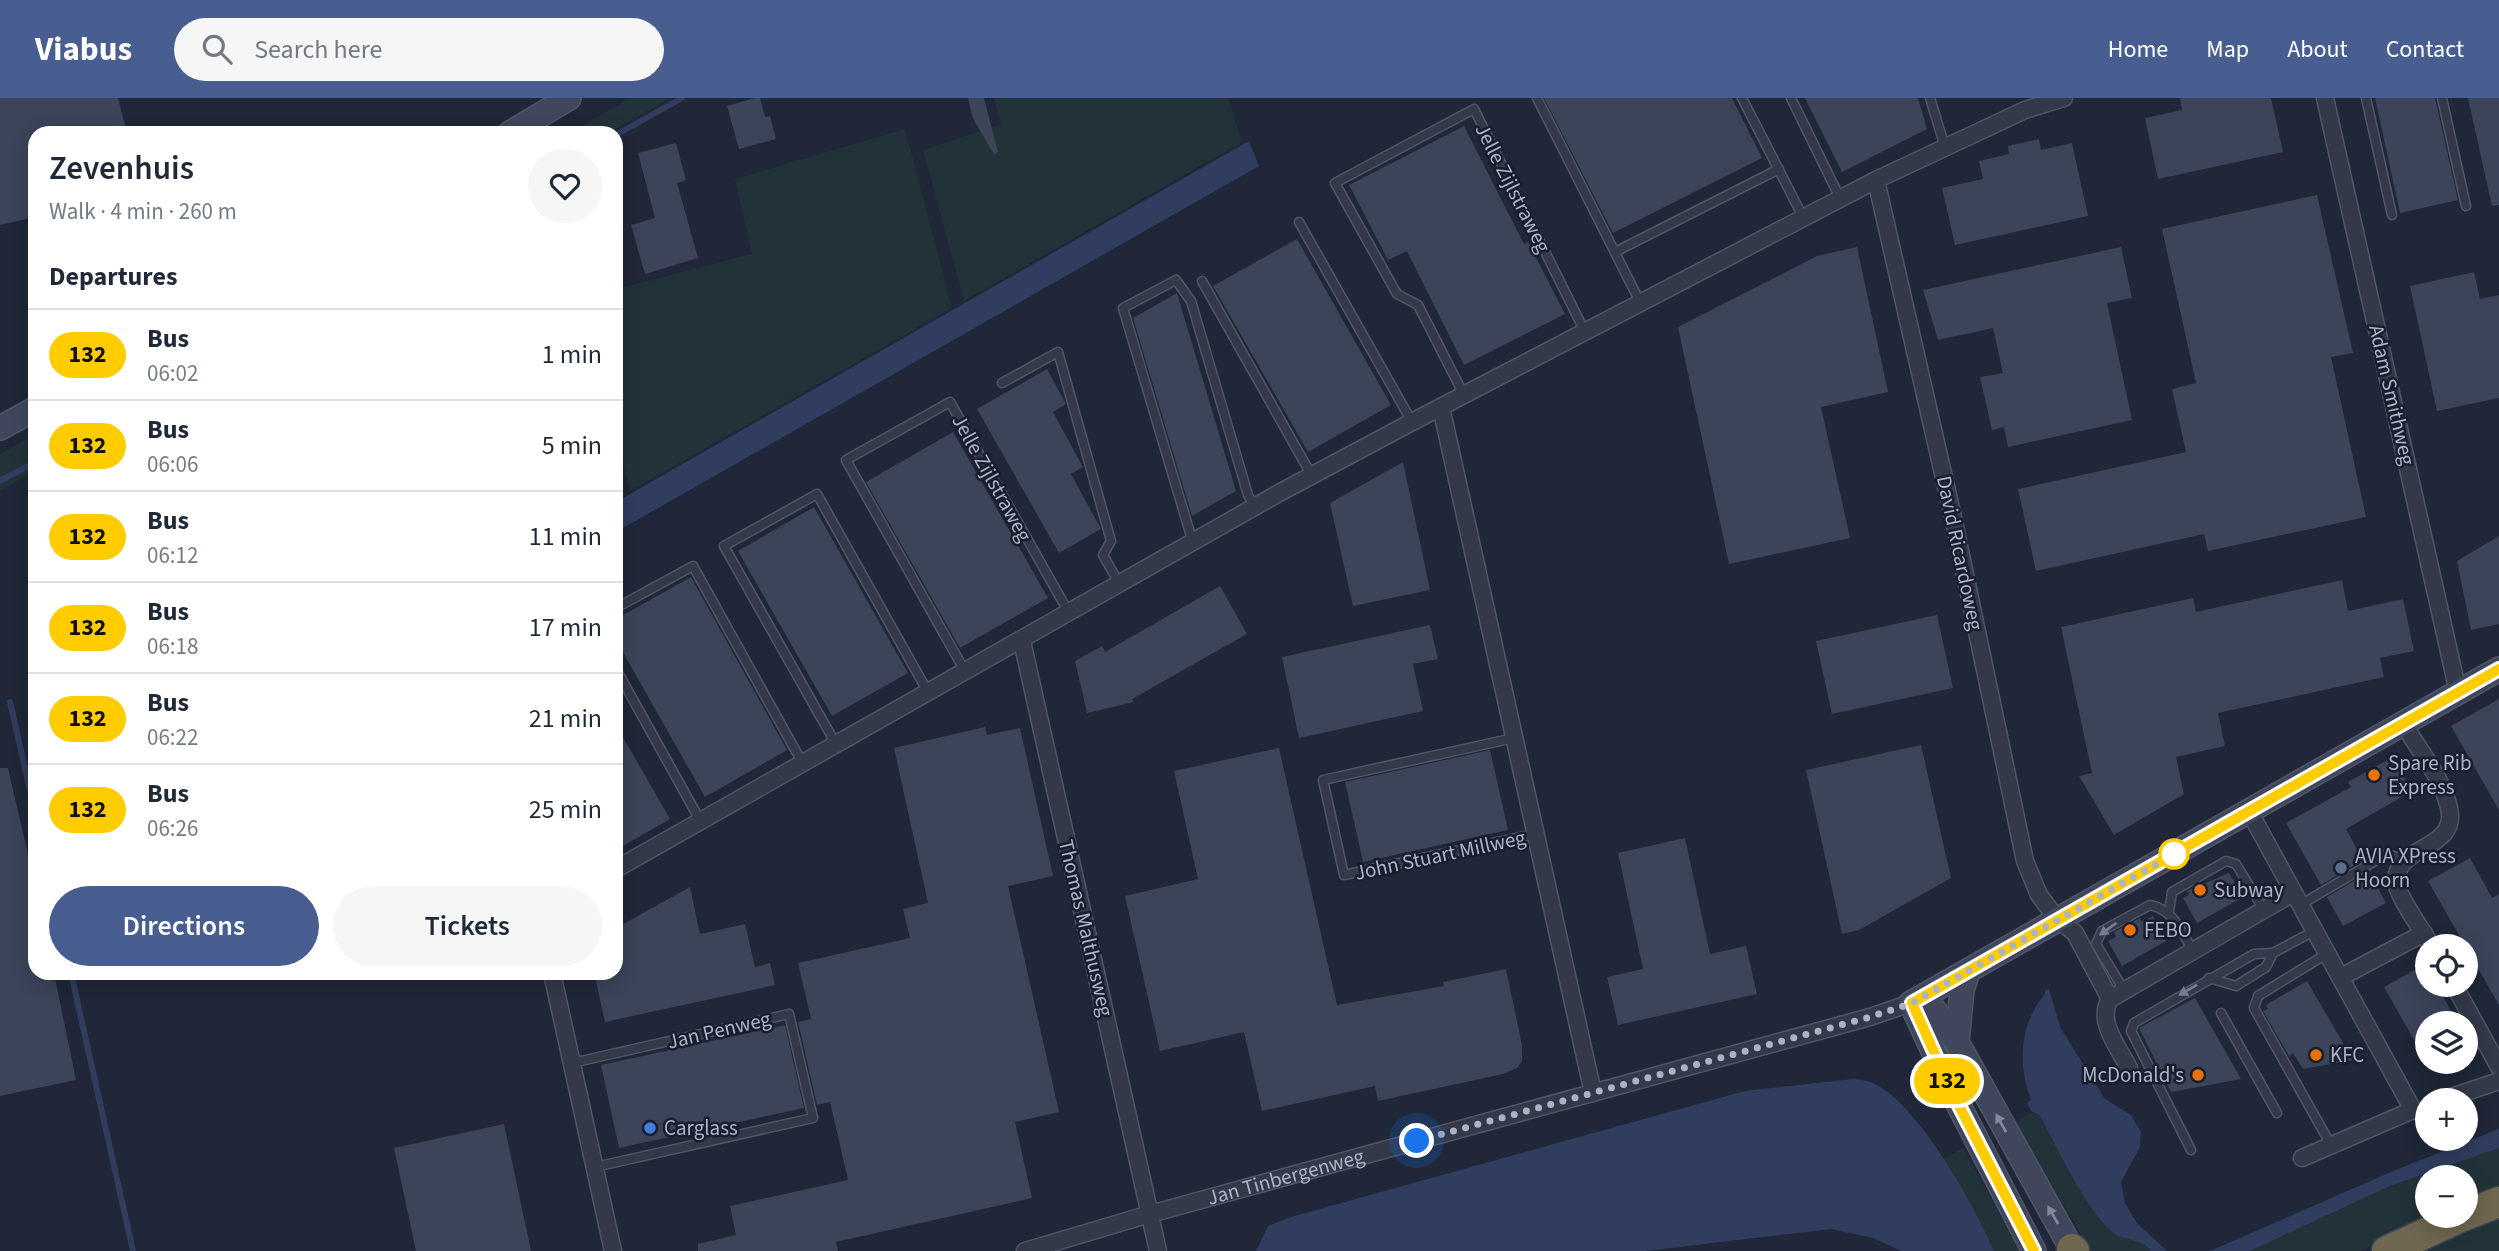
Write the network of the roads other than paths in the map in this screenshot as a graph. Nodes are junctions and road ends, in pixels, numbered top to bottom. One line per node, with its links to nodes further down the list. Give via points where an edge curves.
1 (569, 98): 10 (street)
2 (1537, 98): 19 (lane)
3 (1742, 98): 12 (lane)
4 (1791, 98): 14 (lane)
5 (1930, 98): 11 (lane)
6 (2064, 98): 11 (street, via 2025,110)
7 (2325, 98): 39 (street, Adam Smithweg)
8 (2366, 98): 16 (lane)
9 (2442, 98): 15 (lane)
10 (522, 126)
11 (1945, 147): 13 (street)
12 (1779, 169): 17 (lane); 19 (lane)
13 (1875, 180): 14 (street); 53 (street, David Ricardoweg, via 2025,861 2039,895)
14 (1840, 198): 17 (street)
15 (2466, 206)
16 (2392, 215)
17 (1803, 217): 21 (street)
18 (1299, 222): 27 (lane)
19 (1615, 253): 21 (lane)
20 (1202, 281): 29 (lane)
21 (1640, 302): 22 (street)
22 (1586, 332): 24 (street); 24 (lane, Jelle Zijlstraweg, via 1474,109 1335,183 1397,294 1418,305)
23 (1002, 383): 32 (lane, via 1058,352 1111,541 1103,555)
24 (1464, 395): 25 (street)
25 (1441, 407): 27 (street); 42 (street, John Stuart Millweg)
26 (28, 412): 28 (street)
27 (1412, 422): 29 (street)
28 (0, 428)
29 (1312, 476): 30 (street)
30 (1255, 507): 31 (street); 31 (lane, via 1191,301 1176,280 1123,309)
31 (1193, 543): 32 (street)
32 (1120, 585): 34 (street)
33 (623, 604): 44 (lane, via 693,566)
34 (1069, 614): 35 (street); 37 (lane, Jelle Zijlstraweg, via 950,402 846,460)
35 (1022, 641): 37 (street); 85 (street, Thomas Malthusweg)
36 (2499, 669): 39 (street, Jan Tinbergenweg)
37 (965, 673): 40 (street)
38 (623, 682): 46 (lane)
39 (2458, 692): 41 (street, Jan Tinbergenweg)
40 (929, 694): 43 (street); 43 (lane, via 817,494 724,546)
41 (2403, 723): 45 (street, Jan Tinbergenweg); 48 (street, via 2450,811 2448,829 2439,840)
42 (1514, 738): 47 (street, John Stuart Millweg); 47 (lane, John Stuart Millweg, via 1323,780 1344,876)
43 (836, 746): 44 (street)
44 (803, 764): 46 (street)
45 (2249, 811): 50 (street); 53 (street, Jan Tinbergenweg)
46 (701, 822): 49 (street)
47 (1535, 834): 75 (street, John Stuart Millweg)
48 (2407, 860): 50 (lane, via 2387,854); 55 (street, via 2396,883)
49 (623, 865)
50 (2296, 899): 51 (street); 54 (street)
51 (2264, 910): 52 (lane, via 2236,864 2226,861 2172,892); 57 (street)
52 (2169, 911): 57 (lane); 64 (lane, one-way to 64, via 2150,905 2097,937 2096,944)
53 (2058, 920): 60 (street, Jan Tinbergenweg); 66 (street, via 2075,933)
54 (2314, 931): 58 (lane); 59 (street)
55 (2425, 934)
56 (2415, 946): 61 (street)
57 (2193, 951): 64 (street)
58 (2273, 953): 62 (lane, via 2254,954); 62 (lane, via 2266,967 2236,986)
59 (2328, 953): 61 (street); 79 (lane, via 2258,996 2254,1008)
60 (1967, 974): 67 (street, Jan Tinbergenweg); 69 (street)
61 (2342, 977): 76 (street)
62 (2209, 978): 80 (lane, one-way to 80, via 2145,1015 2131,1031)
63 (554, 980): 70 (street)
64 (2124, 990): 66 (street)
65 (2461, 997): 71 (street)
66 (2110, 999): 72 (street, via 2103,1018)
67 (1918, 1000): 69 (street); 75 (street, Jan Tinbergenweg); 91 (street, via 1953,1094)
68 (2221, 1013): 78 (lane)
69 (1957, 1042): 87 (street, one-way to 69)
70 (572, 1063): 82 (street); 82 (lane, Jan Penweg, via 789,1014 813,1118)
71 (2499, 1067)
72 (2129, 1068)
73 (2499, 1081): 74 (street)
74 (2478, 1088)
75 (1593, 1093): 85 (street, Jan Tinbergenweg)
76 (2415, 1099)
77 (2415, 1109): 79 (street)
78 (2277, 1113)
79 (2331, 1145): 81 (street)
80 (2191, 1150)
81 (2302, 1158)
82 (594, 1167): 88 (street)
83 (2499, 1202): 84 (highway)
84 (2478, 1210)
85 (1150, 1214): 89 (street, Jan Tinbergenweg); 90 (street, Thomas Malthusweg)
86 (2438, 1228): 92 (highway)
87 (2073, 1250)
88 (613, 1251)
89 (1026, 1251)
90 (1158, 1251)
91 (2034, 1251)
92 (2387, 1251)

